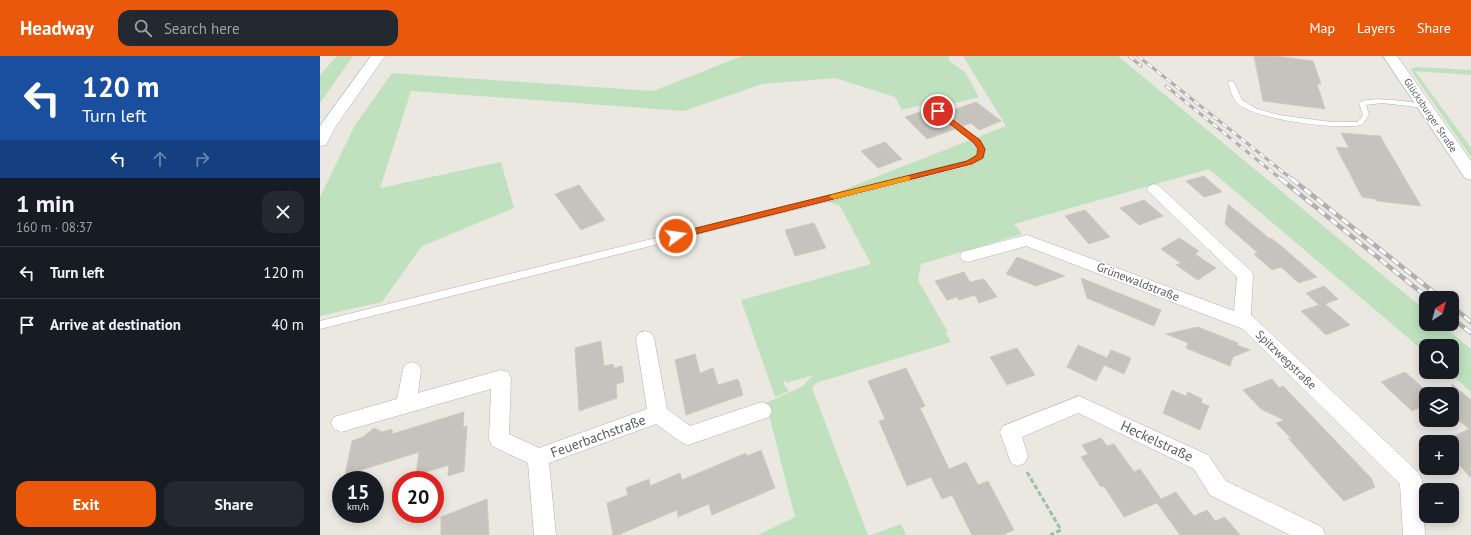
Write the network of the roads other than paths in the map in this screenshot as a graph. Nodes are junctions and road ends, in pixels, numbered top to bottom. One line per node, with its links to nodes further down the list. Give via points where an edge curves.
1 (378, 56): 6 (main road)
2 (1390, 56): 4 (main road, Glücksburger Straße)
3 (1231, 82): 4 (lane, via 1239,101 1256,110 1278,117 1331,124 1360,124 1366,115 1362,103 1382,101)
4 (1425, 106): 7 (main road, Glücksburger Straße)
5 (938, 111): 11 (lane, via 977,142 981,156 970,163)
6 (320, 141)
7 (1471, 174)
8 (1154, 189): 10 (street, Spitzwegstraße, via 1245,275 1242,317)
9 (968, 256): 10 (street, Grünewaldstraße, via 1026,233)
10 (1249, 324): 22 (street, Spitzwegstraße, via 1411,480)
11 (320, 325)
12 (645, 338): 16 (street, Feuerbachstraße)
13 (412, 370): 14 (street)
14 (406, 405): 17 (street, Feuerbachstraße); 19 (street, Feuerbachstraße, via 501,378 499,439)
15 (762, 411): 16 (street, Feuerbachstraße, via 688,436)
16 (658, 414): 19 (street, Feuerbachstraße)
17 (341, 423)
18 (1018, 456): 21 (street, Heckelstraße, via 1010,432 1079,404 1201,462 1218,488)
19 (538, 458): 20 (street, Feuerbachstraße)
20 (545, 535)
21 (1314, 535)
22 (1414, 535)

